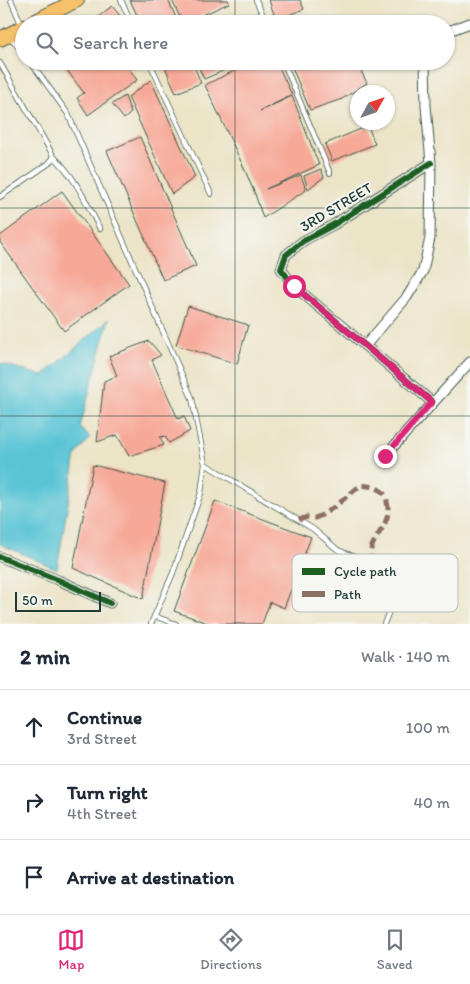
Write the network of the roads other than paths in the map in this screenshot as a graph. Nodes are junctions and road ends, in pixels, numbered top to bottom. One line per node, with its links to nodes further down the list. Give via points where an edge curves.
1 (11, 0): 5 (lane)
2 (121, 0): 7 (lane)
3 (256, 0): 8 (lane)
4 (68, 2): 6 (main road)
5 (20, 15)
6 (45, 15)
7 (128, 15)
8 (263, 15)
9 (470, 22): 10 (street)
10 (455, 28)
11 (4, 37): 12 (lane)
12 (15, 46)
13 (0, 63): 18 (lane)
14 (36, 70): 28 (lane, via 68,114 192,398)
15 (153, 70): 21 (lane)
16 (287, 70): 20 (lane)
17 (425, 70): 19 (street)
18 (54, 157): 22 (lane); 23 (lane, via 68,172)
19 (431, 162): 24 (street, via 430,238 423,271); 24 (street, 3RD STREET, via 303,241 286,255 281,269 294,286)
20 (330, 173)
21 (211, 194)
22 (0, 197)
23 (100, 229)
24 (366, 346): 26 (street, 3RD STREET)
25 (470, 362): 26 (street)
26 (432, 402): 27 (street)
27 (385, 456)
28 (205, 464): 29 (lane, via 306,524 338,550); 33 (lane, via 200,493 173,573)
29 (348, 554)
30 (0, 557): 31 (street)
31 (110, 603)
32 (389, 612): 36 (lane)
33 (154, 616): 34 (lane); 35 (lane)
34 (151, 624)
35 (176, 624)
36 (384, 624)

